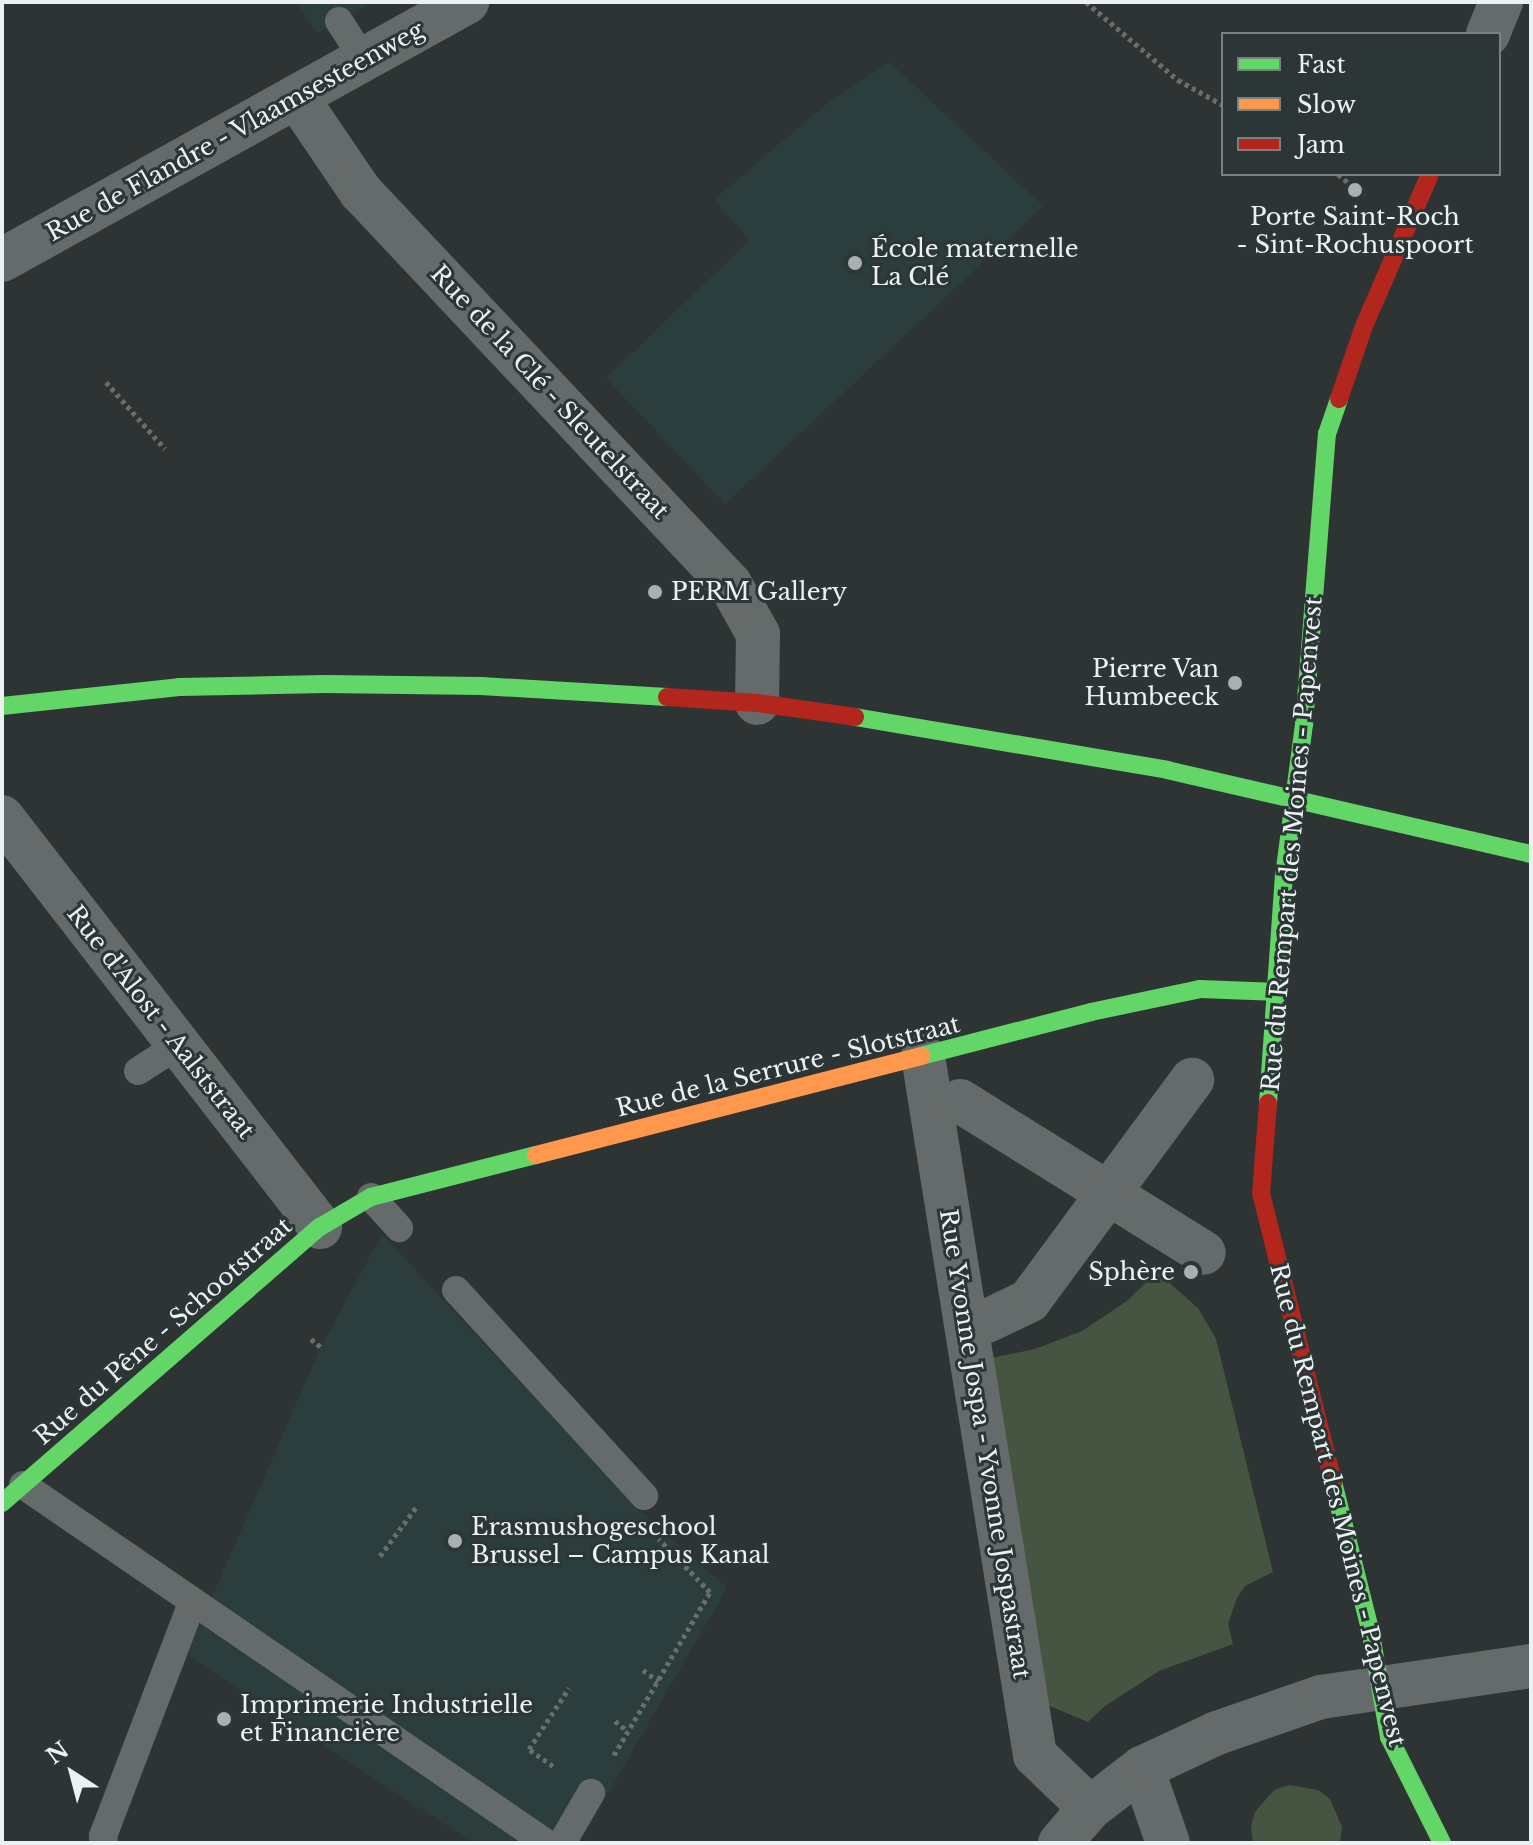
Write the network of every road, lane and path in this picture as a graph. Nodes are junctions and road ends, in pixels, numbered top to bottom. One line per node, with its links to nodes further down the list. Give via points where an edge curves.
1 (467, 2): 6 (street, Rue de Flandre - Vlaamsesteenweg)
2 (1086, 2): 8 (path, via 1178,80)
3 (1501, 2): 5 (street)
4 (339, 21): 6 (lane)
5 (1489, 32)
6 (364, 60): 7 (street, Rue de Flandre - Vlaamsesteenweg)
7 (297, 98): 10 (street, Rue de Flandre - Vlaamsesteenweg); 13 (street, Rue de la Clé - Sleutelstraat, via 361,192 730,584 758,634)
8 (1221, 104)
9 (1429, 176): 15 (street, Rue du Rempart des Moines - Papenvest, via 1364,326 1327,434)
10 (2, 260)
11 (106, 382): 12 (path)
12 (165, 449)
13 (757, 703): 14 (street, via 510,687 325,684 179,687); 15 (street, via 977,736)
14 (2, 706)
15 (1294, 799): 17 (street); 18 (street, Rue du Rempart des Moines - Papenvest)
16 (2, 817): 19 (street, Rue d'Alost - Aalststraat)
17 (1531, 854)
18 (1277, 992): 20 (street, Rue de la Serrure - Slotstraat, via 1200,989); 43 (street, Rue du Rempart des Moines - Papenvest, via 1261,1193)
19 (177, 1046): 21 (lane); 26 (street, Rue d'Alost - Aalststraat)
20 (923, 1056): 25 (street, Rue de la Serrure - Slotstraat); 48 (street, Rue Yvonne Jospa - Yvonne Jospastraat, via 1035,1755)
21 (138, 1071)
22 (1192, 1080): 24 (street)
23 (960, 1101): 24 (street)
24 (1109, 1194): 28 (street); 30 (street, via 1029,1301)
25 (371, 1197): 26 (street, Rue de la Serrure - Slotstraat); 27 (lane)
26 (320, 1227): 33 (street, Rue du Pêne - Schootstraat)
27 (399, 1228)
28 (1204, 1253)
29 (456, 1290): 34 (lane)
30 (987, 1321)
31 (311, 1339): 32 (path)
32 (321, 1347)
33 (12, 1494): 38 (lane)
34 (644, 1496)
35 (417, 1506): 37 (path)
36 (656, 1536): 41 (path, via 710,1592)
37 (380, 1556)
38 (192, 1603): 49 (lane); 50 (lane)
39 (1531, 1666): 43 (street)
40 (643, 1670): 41 (path)
41 (658, 1681): 45 (path)
42 (569, 1688): 47 (path, via 529,1749)
43 (1381, 1689): 46 (street, via 1321,1697 1217,1733); 54 (street, Rue du Rempart des Moines - Papenvest, via 1389,1737)
44 (615, 1721): 45 (path)
45 (628, 1731): 47 (path)
46 (1142, 1768): 48 (street); 53 (street)
47 (586, 1789): 51 (lane)
48 (1090, 1808): 52 (street)
49 (104, 1843)
50 (546, 1843)
51 (562, 1843)
52 (1060, 1843)
53 (1168, 1843)
54 (1442, 1843)

